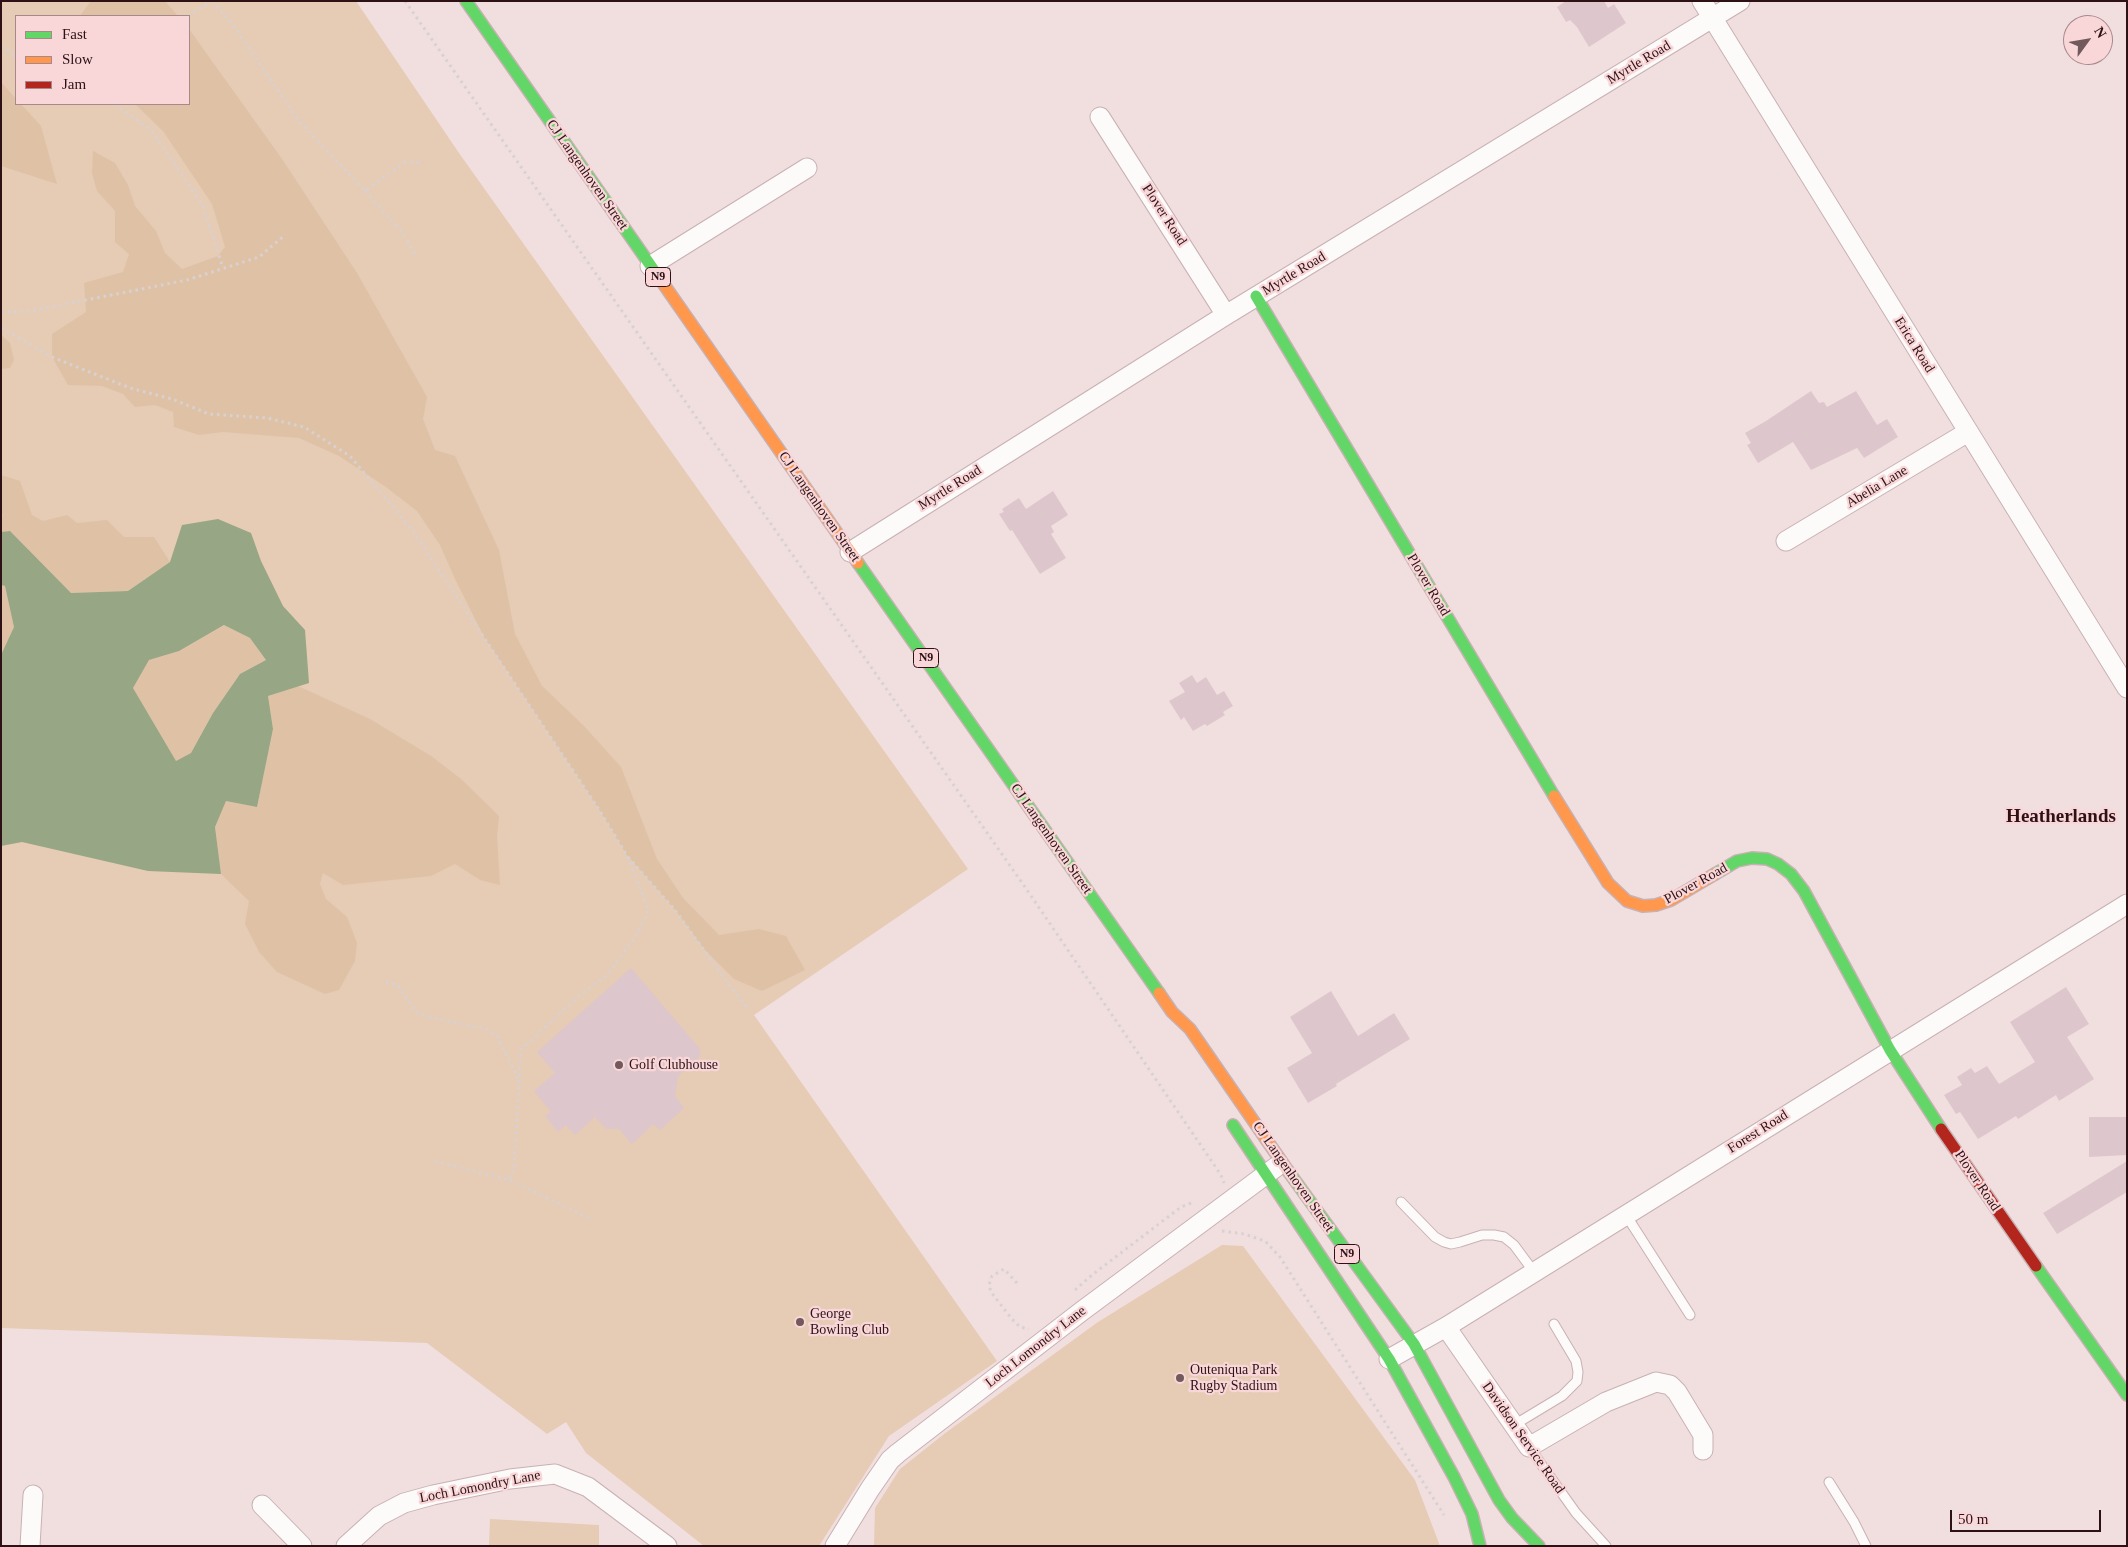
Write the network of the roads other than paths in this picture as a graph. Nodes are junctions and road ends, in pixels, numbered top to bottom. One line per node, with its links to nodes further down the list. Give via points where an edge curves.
1 (466, 1): 7 (main road, CJ Langenhoven Street / N9)
2 (1702, 1): 4 (street, Erica Road)
3 (1740, 1): 4 (street, Myrtle Road)
4 (1713, 18): 8 (street, Myrtle Road); 10 (street, Erica Road)
5 (1100, 116): 9 (street, Plover Road)
6 (808, 168): 7 (street)
7 (650, 266): 12 (main road, CJ Langenhoven Street / N9)
8 (1256, 296): 9 (street, Myrtle Road); 17 (main road, Plover Road, via 1608,883 1627,901 1643,906 1656,905 1671,900 1737,861 1767,859 1778,864 1804,891)
9 (1226, 315): 12 (street, Myrtle Road)
10 (1968, 432): 11 (street, Abelia Lane); 13 (street, Erica Road)
11 (1786, 541)
12 (850, 552): 15 (main road, CJ Langenhoven Street / N9)
13 (2127, 688)
14 (2127, 904): 17 (street, Forest Road)
15 (1172, 1012): 16 (main road, CJ Langenhoven Street / N9, via 1173,1027); 19 (main road, CJ Langenhoven Street / N9, via 1190,1029)
16 (1177, 1033)
17 (1890, 1050): 22 (street, Forest Road); 29 (main road, Plover Road, via 1998,1213)
18 (1224, 1112): 20 (main road, CJ Langenhoven Street / N9)
19 (1282, 1163): 20 (street, Loch Lomondry Lane); 27 (main road, CJ Langenhoven Street / N9)
20 (1266, 1174): 28 (main road, CJ Langenhoven Street / N9); 40 (street, Loch Lomondry Lane, via 898,1453 874,1482)
21 (1401, 1202): 23 (lane, via 1444,1242 1451,1244 1482,1235 1504,1238 1514,1245)
22 (1626, 1215): 23 (street, Forest Road); 24 (lane)
23 (1534, 1272): 26 (street, Forest Road)
24 (1690, 1315)
25 (1554, 1324): 30 (lane, via 1576,1361 1577,1381 1562,1396)
26 (1446, 1326): 27 (street, Forest Road); 30 (street, Davidson Service Road)
27 (1414, 1344): 28 (street, Forest Road); 42 (main road, CJ Langenhoven Street / N9, via 1499,1500)
28 (1389, 1359): 41 (main road, CJ Langenhoven Street / N9, via 1454,1477 1472,1514)
29 (2127, 1395)
30 (1514, 1425): 31 (street, Davidson Service Road)
31 (1529, 1447): 32 (street, via 1606,1402 1656,1382 1670,1385 1677,1392 1703,1435); 43 (lane, Davidson Service Road, via 1582,1521)
32 (1703, 1450)
33 (1829, 1482): 44 (lane)
34 (33, 1495): 36 (street)
35 (262, 1505): 37 (street)
36 (30, 1546)
37 (302, 1546)
38 (346, 1546): 39 (street, Loch Lomondry Lane, via 379,1516 410,1501 510,1479 555,1474 588,1487)
39 (667, 1546)
40 (835, 1546)
41 (1480, 1546)
42 (1539, 1546)
43 (1606, 1546)
44 (1866, 1546)

